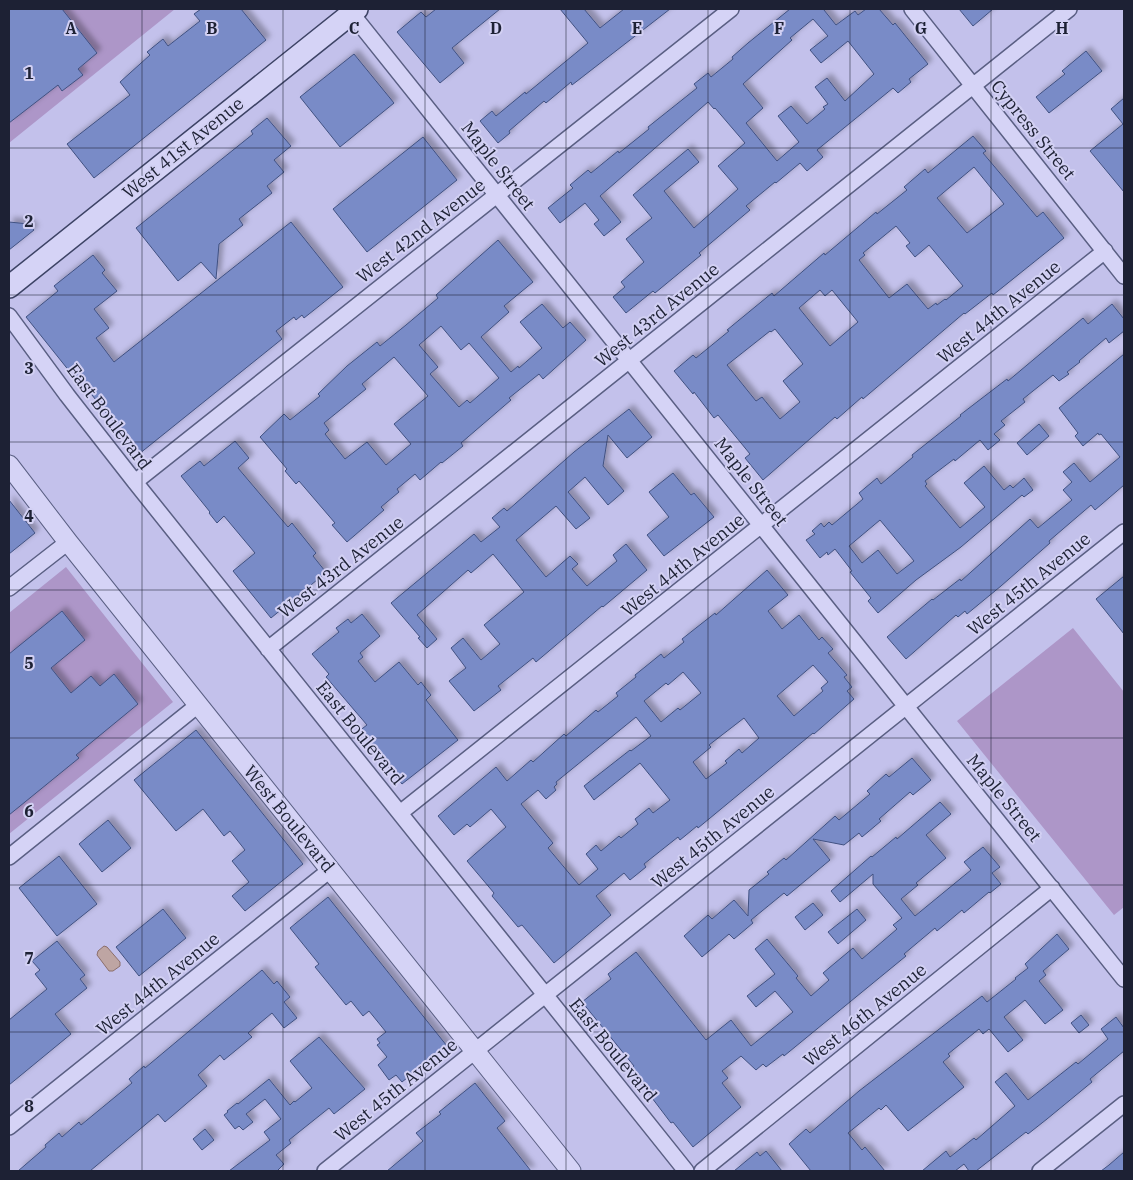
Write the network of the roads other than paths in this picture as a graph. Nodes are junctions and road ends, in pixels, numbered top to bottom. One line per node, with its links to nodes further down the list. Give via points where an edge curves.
1 (731, 9): 6 (street, West 42nd Avenue)
2 (912, 9): 5 (street, Cypress Street)
3 (1069, 9): 5 (street, West 43rd Avenue)
4 (352, 10): 6 (street, Maple Street); 9 (main road, West 41st Avenue)
5 (973, 85): 7 (street, Cypress Street); 11 (street, West 43rd Avenue)
6 (497, 195): 11 (street, Maple Street); 13 (street, West 42nd Avenue)
7 (1105, 252): 8 (street, Cypress Street); 14 (street, West 44th Avenue)
8 (1124, 276)
9 (9, 287)
10 (9, 316): 13 (street, East Boulevard)
11 (630, 360): 14 (street, Maple Street); 18 (street, West 43rd Avenue)
12 (9, 465): 16 (street, West Boulevard)
13 (135, 482): 18 (street, East Boulevard)
14 (761, 526): 20 (street, Maple Street); 21 (street, West 44th Avenue)
15 (1124, 532): 20 (street, West 45th Avenue)
16 (68, 542): 17 (street); 19 (street, West Boulevard)
17 (9, 588)
18 (268, 649): 21 (street, East Boulevard)
19 (198, 705): 22 (street); 23 (street, West Boulevard)
20 (906, 706): 24 (street, Maple Street); 26 (street, West 45th Avenue)
21 (400, 813): 26 (street, East Boulevard)
22 (9, 857)
23 (330, 870): 27 (street, West Boulevard); 29 (street, West 44th Avenue)
24 (1052, 888): 25 (street, Maple Street); 33 (street, West 46th Avenue)
25 (1124, 979)
26 (545, 995): 27 (street, West 45th Avenue); 32 (street, East Boulevard)
27 (475, 1051): 30 (street, West 45th Avenue); 31 (street, West Boulevard)
28 (1124, 1104): 34 (street)
29 (9, 1127)
30 (325, 1171)
31 (571, 1171)
32 (686, 1171)
33 (702, 1171)
34 (1040, 1171)

